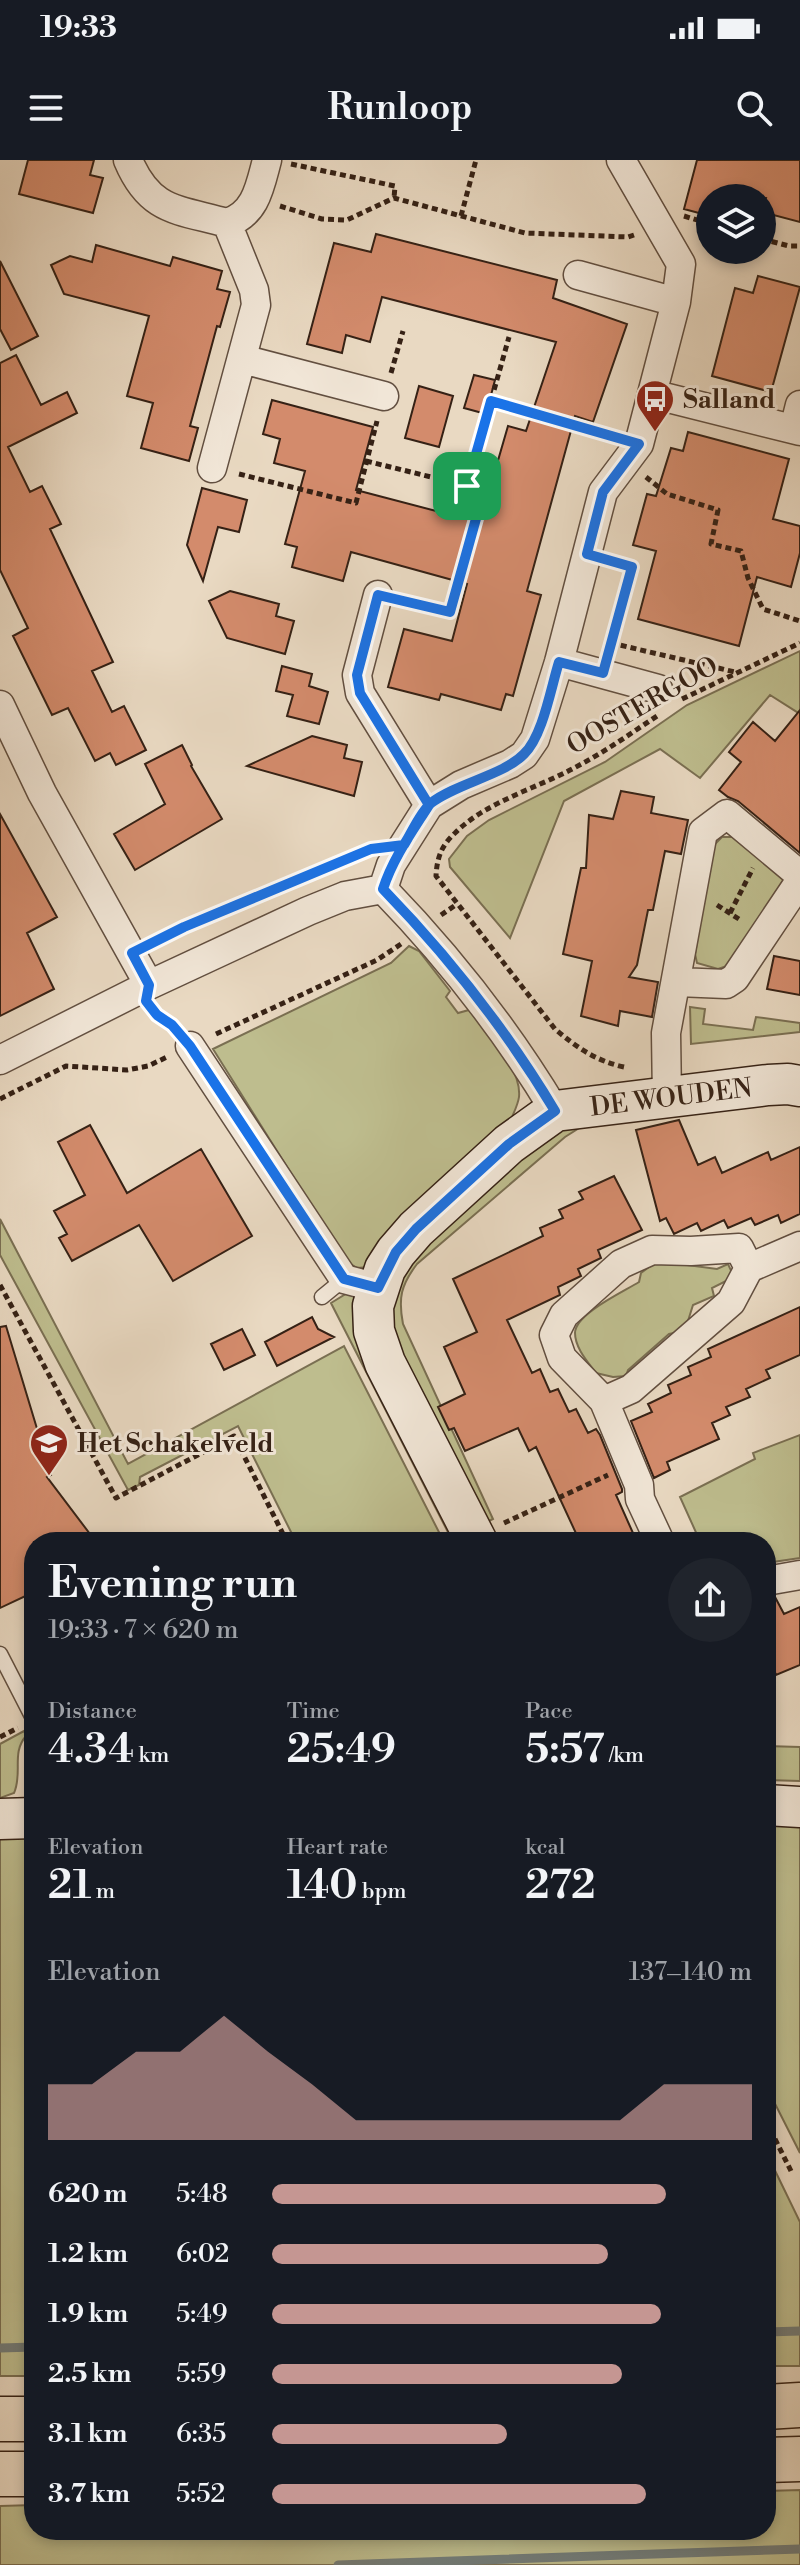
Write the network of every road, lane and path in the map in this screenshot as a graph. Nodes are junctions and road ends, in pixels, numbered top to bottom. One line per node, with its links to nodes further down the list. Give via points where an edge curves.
1 (128, 160): 9 (street, via 148,196)
2 (476, 160): 7 (path)
3 (621, 160): 10 (street)
4 (276, 162): 5 (path, via 395,186); 6 (street)
5 (394, 198): 6 (path, via 347,220 322,219); 7 (path)
6 (256, 199): 9 (street, via 246,213)
7 (461, 216): 10 (path, via 539,234 628,237)
8 (696, 220): 10 (path, via 683,216)
9 (227, 223): 17 (street, via 256,305)
10 (660, 227): 14 (street, via 681,264)
11 (776, 243): 12 (path)
12 (800, 246)
13 (578, 275): 14 (street)
14 (676, 302): 18 (street)
15 (403, 331): 19 (path)
16 (509, 337): 20 (path)
17 (242, 359): 19 (street); 24 (street)
18 (652, 394): 21 (street); 22 (street)
19 (384, 396): 23 (path)
20 (491, 401): 22 (path); 25 (path)
21 (798, 422)
22 (633, 452): 26 (street, via 603,492); 28 (path, via 667,494 718,510 711,544 741,551 763,609)
23 (366, 461): 24 (path, via 356,503); 25 (path)
24 (212, 468)
25 (467, 486): 27 (path, via 484,490 450,612)
26 (587, 554): 29 (path, via 632,567); 31 (street)
27 (378, 595): 36 (street, via 357,675 360,693)
28 (800, 621)
29 (611, 643): 32 (path); 33 (path)
30 (800, 643): 33 (path, OOSTERGOO)
31 (559, 662): 32 (street); 36 (street, via 535,739 524,755)
32 (603, 673): 34 (street)
33 (737, 673): 34 (path, OOSTERGOO)
34 (666, 701): 51 (path, OOSTERGOO, via 619,742 455,832 437,855 436,876 555,1029 576,1048)
35 (0, 705): 46 (street, via 42,793)
36 (429, 805): 38 (street)
37 (765, 844): 39 (street); 41 (street, via 727,814 703,832); 43 (path)
38 (404, 845): 42 (street); 46 (path, via 371,849)
39 (800, 875)
40 (800, 881): 45 (street)
41 (693, 888): 43 (path); 47 (street)
42 (383, 889): 44 (street); 48 (street, via 308,911)
43 (730, 913): 45 (path)
44 (422, 930): 49 (path, via 377,960); 54 (street, via 528,1066)
45 (763, 935): 47 (street, via 726,984)
46 (132, 953): 48 (street)
47 (677, 982): 51 (street, via 666,1033)
48 (149, 985): 49 (path, via 146,1001); 50 (street)
49 (190, 1046): 53 (path, via 127,1070 66,1066); 58 (street)
50 (0, 1060)
51 (667, 1082): 52 (street, DE WOUDEN); 54 (street, DE WOUDEN)
52 (800, 1086)
53 (0, 1099)
54 (555, 1111): 58 (street, DE WOUDEN, via 509,1144 396,1252)
55 (800, 1246): 56 (street)
56 (749, 1268): 59 (street, via 731,1302 631,1389); 59 (street, via 739,1248 652,1250 621,1264 564,1315 554,1335 562,1358)
57 (0, 1285): 61 (path, via 116,1498 234,1436)
58 (348, 1288): 62 (street, DE WOUDEN, via 373,1306 374,1331 385,1363)
59 (604, 1401): 60 (street)
60 (631, 1465): 63 (path); 64 (street)
61 (282, 1532)
62 (472, 1532)
63 (491, 1532)
64 (655, 1532)
65 (800, 1575): 66 (street)
66 (776, 1579)
67 (0, 1654): 68 (lane)
68 (24, 1701)
69 (776, 1806): 70 (street)
70 (800, 1807)
71 (24, 1818): 72 (street)
72 (0, 1819)
73 (776, 2141): 74 (path)
74 (791, 2171)
75 (800, 2405): 76 (highway)
76 (776, 2406)
77 (0, 2419): 78 (highway)
78 (24, 2419)
79 (800, 2459): 80 (highway)
80 (776, 2460)
81 (0, 2474): 82 (highway)
82 (24, 2474)

